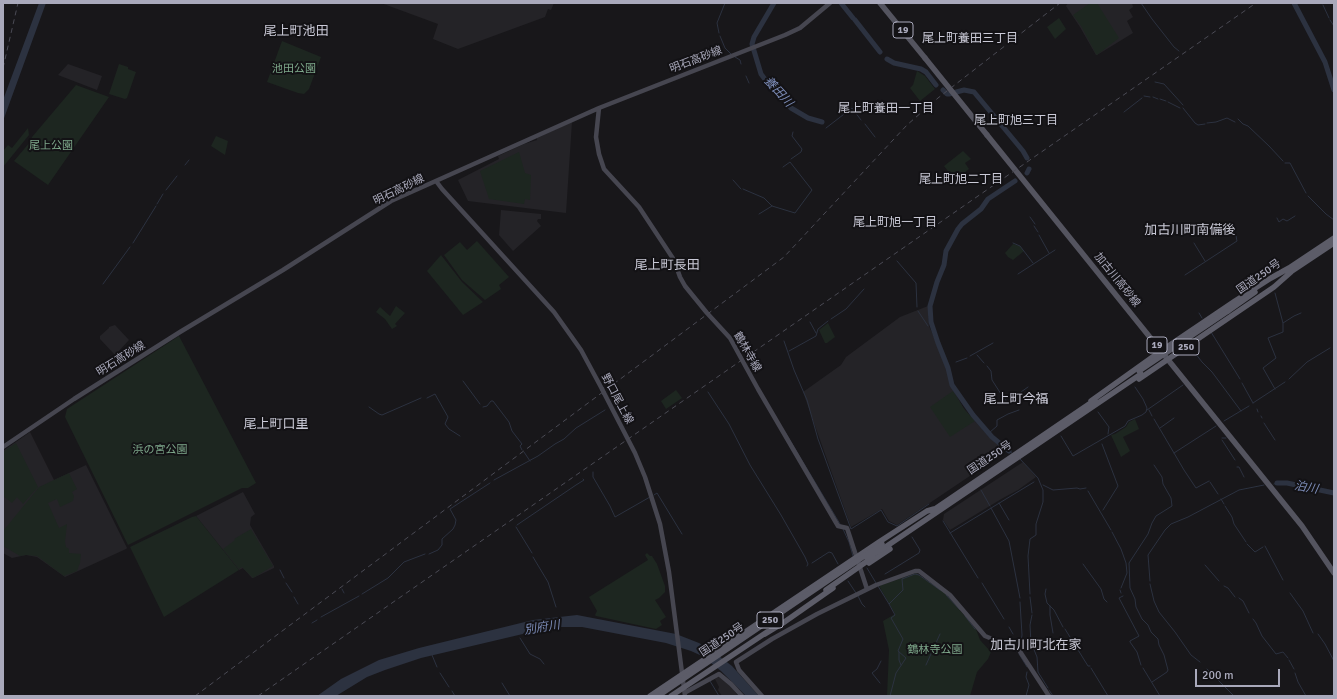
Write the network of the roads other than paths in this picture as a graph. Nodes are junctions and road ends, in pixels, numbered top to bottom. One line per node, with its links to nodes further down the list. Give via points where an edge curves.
1 (830, 3): 3 (main road, 明石高砂線, via 797,30)
2 (880, 3): 8 (main road, 加古川高砂線 / 19, bridge)
3 (599, 108): 4 (main road, 明石高砂線); 15 (main road, 鶴林寺線, via 596,138 604,169 639,207 674,260 685,286 730,338 838,526 847,528)
4 (436, 181): 11 (main road, 明石高砂線, via 382,207 231,300); 20 (main road, 野口尾上線, via 561,320 603,391 645,477 660,524)
5 (1334, 238): 7 (highway, 国道250号 / 250)
6 (1334, 243): 7 (highway, 国道250号 / 250)
7 (1290, 270): 8 (highway, 250, via 1271,278 1235,300); 9 (highway, 250, via 1274,287); 10 (highway, 国道250号 / 250, bridge)
8 (1161, 351): 9 (main road, 加古川高砂線 / 19); 10 (highway, 250, via 1103,392)
9 (1169, 359): 10 (highway, 250); 17 (main road, 加古川高砂線 / 19, via 1302,526)
10 (1077, 415): 12 (highway, 国道250号 / 250)
11 (3, 447)
12 (935, 512): 13 (highway, 国道250号 / 250); 15 (highway, 250, via 927,511); 16 (highway, 250, via 931,520)
13 (883, 546): 14 (highway, 国道250号 / 250, bridge); 23 (highway, 国道250号 / 250, bridge)
14 (877, 553): 19 (highway, 250, bridge); 24 (highway, 国道250号 / 250, bridge)
15 (857, 557): 16 (main road, 鶴林寺線); 20 (highway, 250)
16 (860, 569): 18 (main road, 鶴林寺線); 19 (highway, 250)
17 (1334, 573)
18 (867, 589): 27 (main road, via 798,624 736,662 739,670); 28 (main road, via 919,571 950,595 980,632 1019,650)
19 (765, 634): 21 (highway, 250, via 714,668)
20 (683, 673): 21 (main road, 野口尾上線); 22 (highway, 250)
21 (686, 693): 25 (highway, 250); 26 (main road, via 721,674)
22 (650, 696)
23 (658, 696)
24 (664, 696)
25 (671, 696)
26 (742, 696)
27 (762, 696)
28 (1049, 696)

